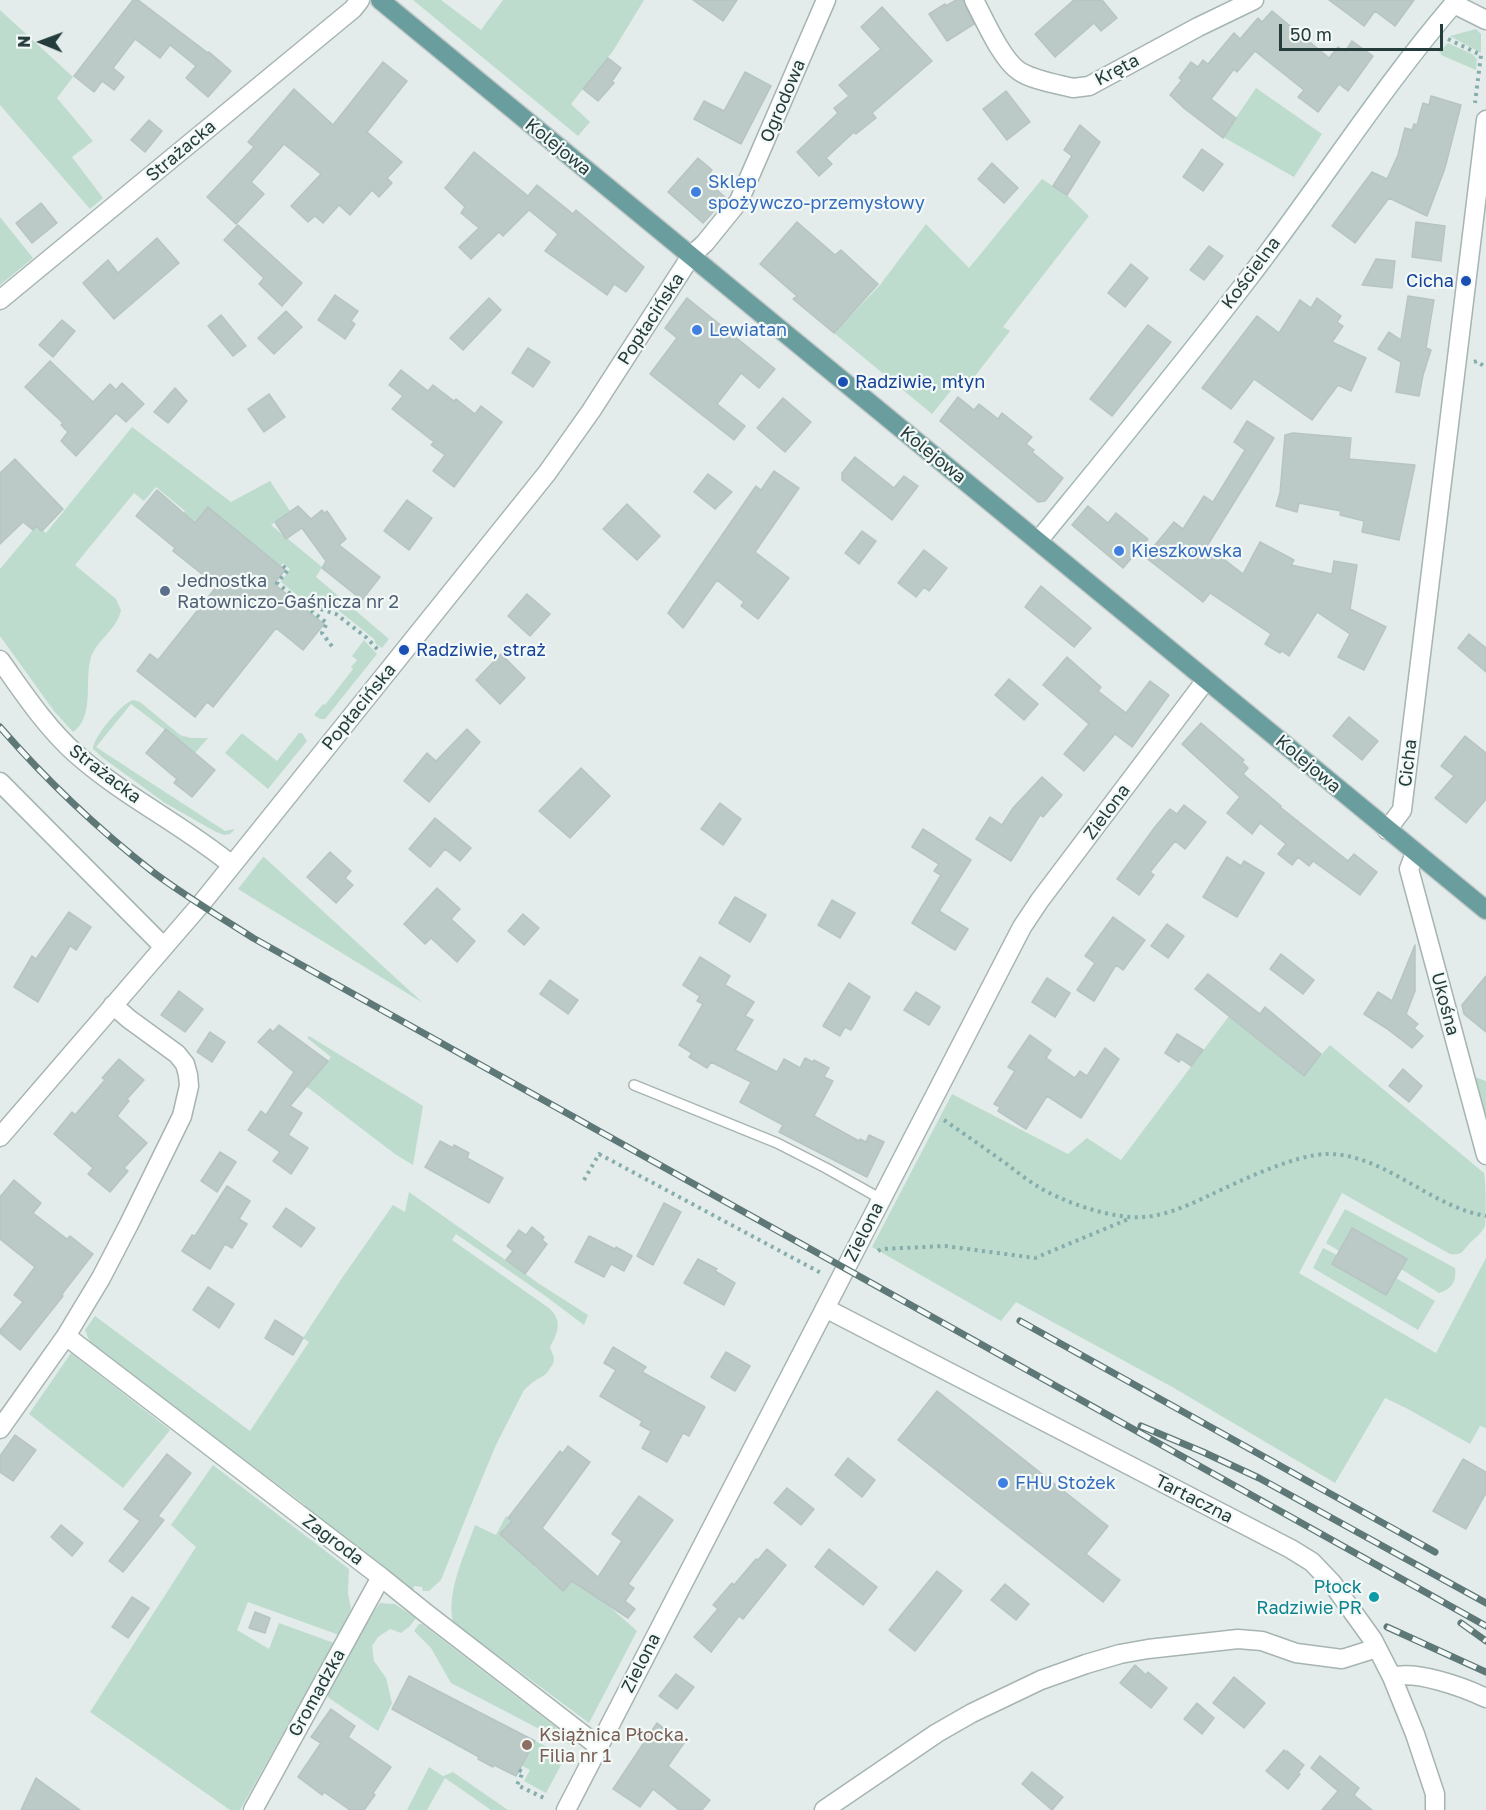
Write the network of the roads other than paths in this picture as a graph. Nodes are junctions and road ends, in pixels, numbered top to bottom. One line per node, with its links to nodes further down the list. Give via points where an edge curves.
1 (360, 0): 10 (street, Strażacka)
2 (380, 0): 9 (main road, Kolejowa)
3 (826, 0): 9 (street, Ogrodowa, via 739,201)
4 (974, 0): 5 (street, Kręta, via 1009,62 1019,71 1079,88)
5 (1254, 0)
6 (1455, 2): 7 (street); 11 (street, Kościelna, via 1389,85 1249,279)
7 (1486, 20)
8 (1480, 116): 15 (street, Cicha, via 1402,810)
9 (691, 256): 11 (main road, Kolejowa); 17 (street, Popłacińska, via 547,473)
10 (0, 300)
11 (1038, 541): 13 (main road, Kolejowa)
12 (0, 660): 17 (street, Strażacka, via 45,723 75,754)
13 (1206, 680): 15 (main road, Kolejowa); 24 (street, Zielona, via 1040,900 1006,956)
14 (0, 782): 19 (street)
15 (1387, 830): 16 (main road, Kolejowa)
16 (1415, 853): 18 (main road, Kolejowa); 23 (street, Ukośna, via 1409,869)
17 (232, 865): 19 (street, Popłacińska)
18 (1486, 910)
19 (163, 946): 20 (street, Popłacińska)
20 (113, 1005): 22 (street, Popłacińska); 26 (street, via 177,1054 185,1064 188,1093 182,1116 129,1224)
21 (634, 1085): 24 (lane, via 777,1143)
22 (0, 1137)
23 (1486, 1155)
24 (881, 1199): 25 (street, Zielona)
25 (825, 1308): 29 (street, Tartaczna, via 1291,1549 1312,1562 1332,1583); 32 (street, Zielona)
26 (66, 1336): 27 (street); 28 (street, Zagroda)
27 (0, 1430)
28 (381, 1577): 32 (street, Zagroda); 33 (street, Gromadzka)
29 (1377, 1648): 30 (street, Tartaczna); 35 (street, via 1342,1659 1238,1639 1120,1654 1041,1680 963,1718)
30 (1392, 1677): 31 (street, via 1419,1676); 36 (street, Tartaczna, via 1426,1765 1435,1794)
31 (1486, 1698)
32 (598, 1746): 34 (street, Zielona)
33 (253, 1810)
34 (566, 1810)
35 (824, 1810)
36 (1435, 1810)

